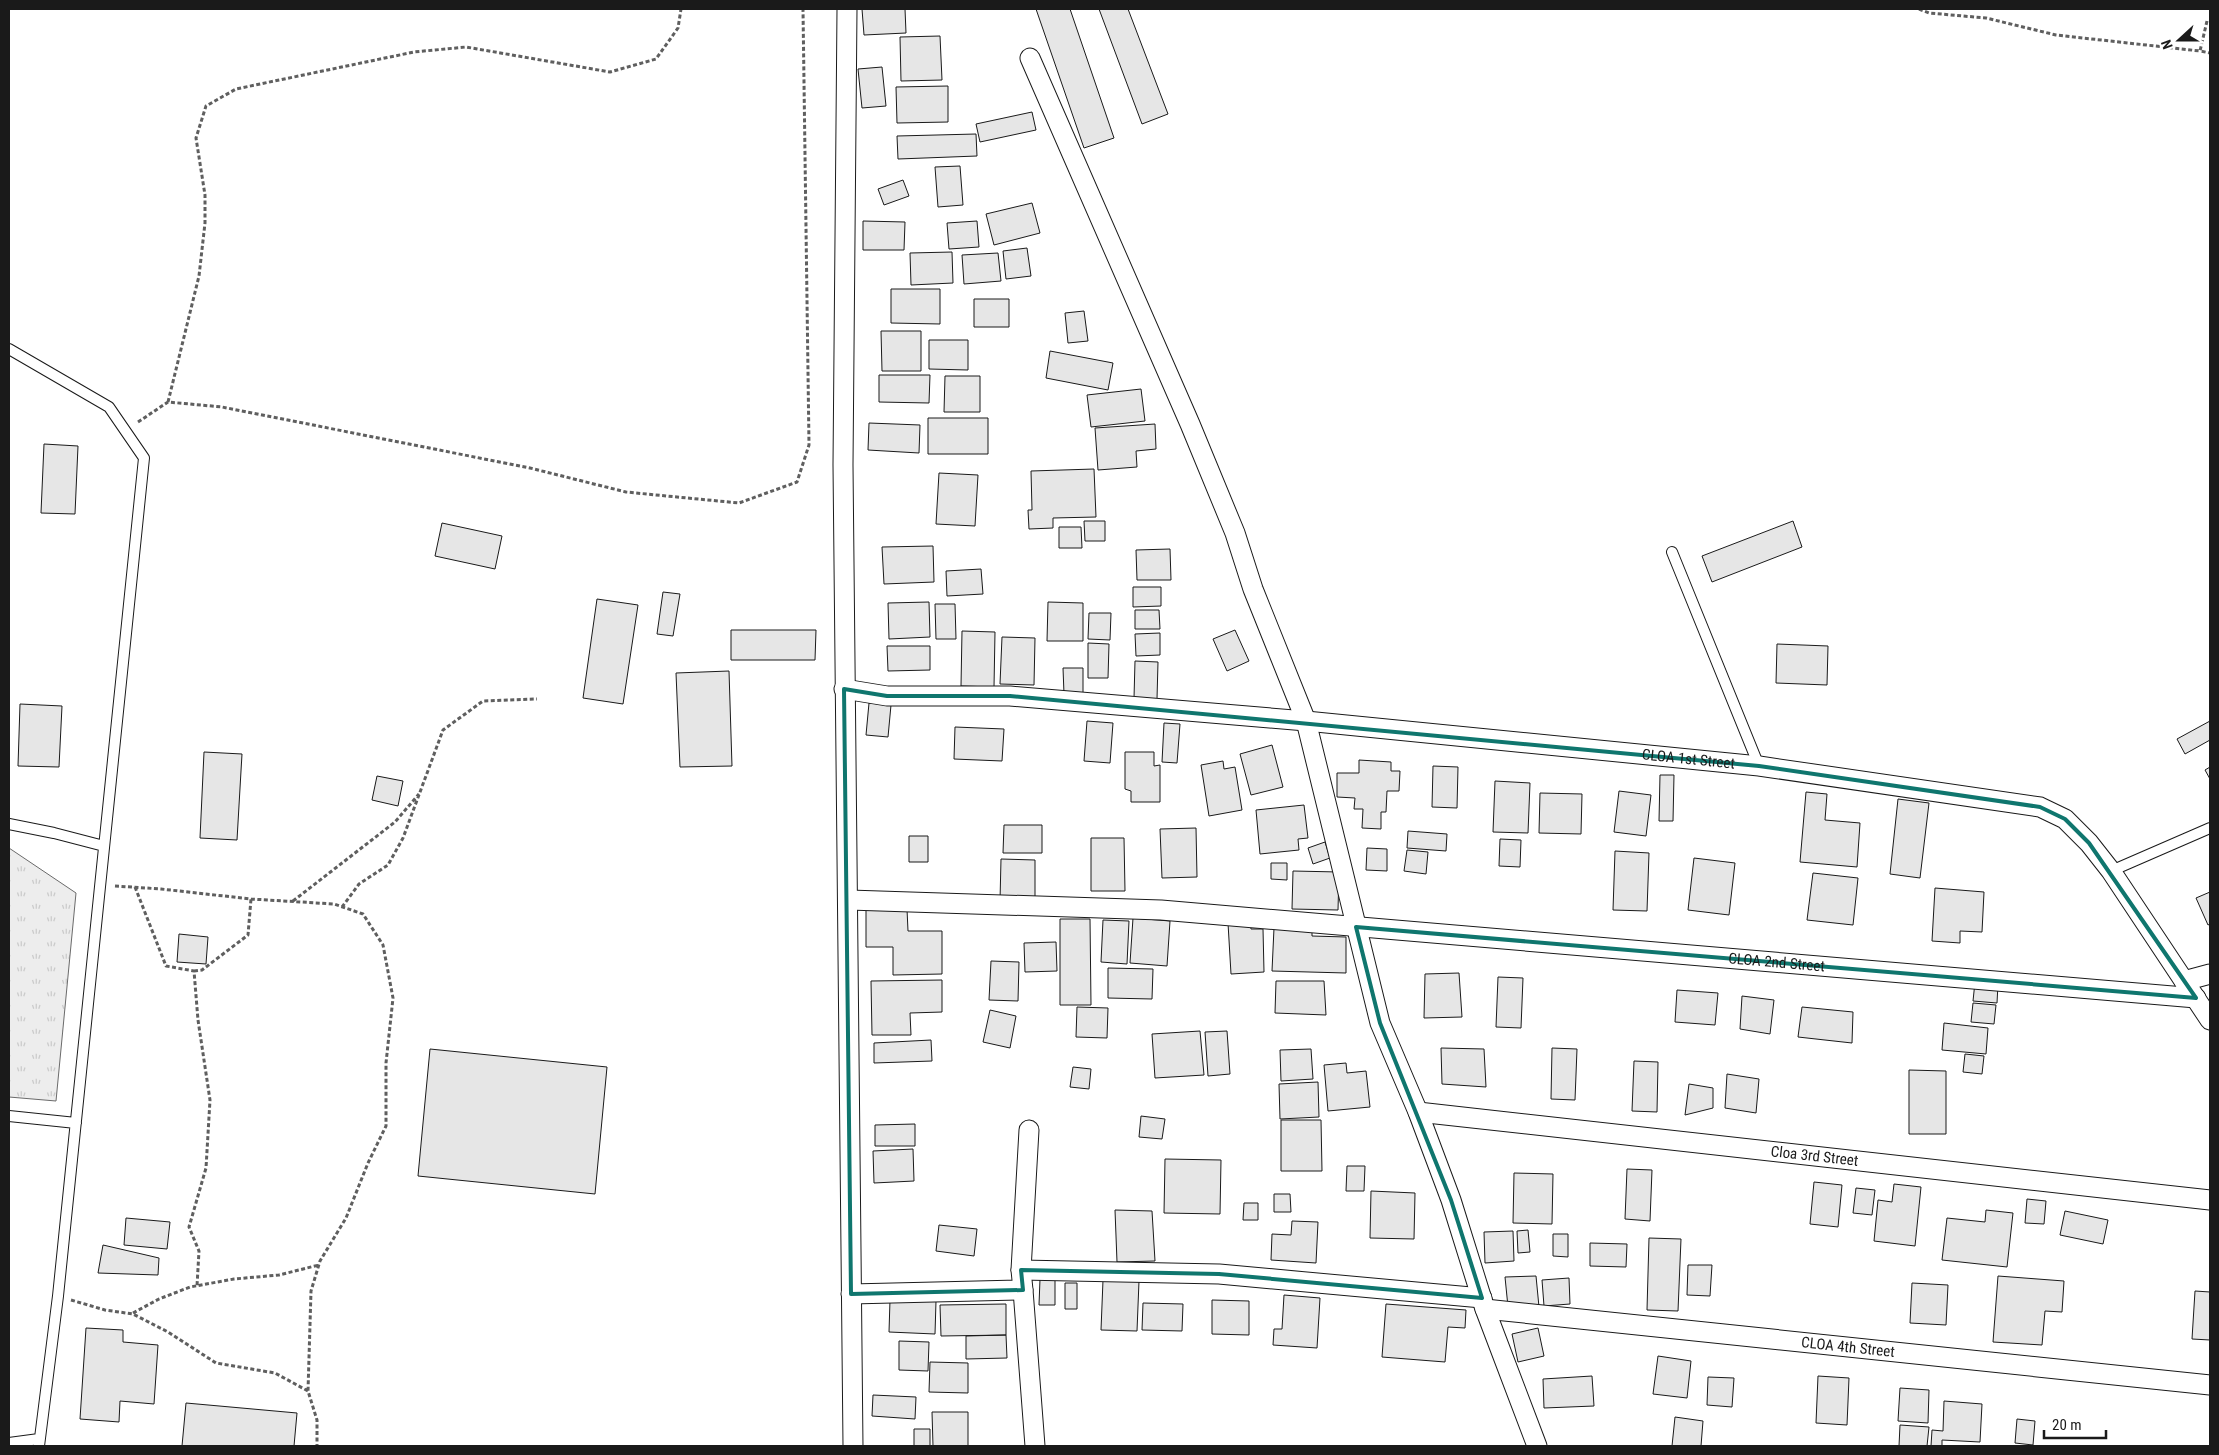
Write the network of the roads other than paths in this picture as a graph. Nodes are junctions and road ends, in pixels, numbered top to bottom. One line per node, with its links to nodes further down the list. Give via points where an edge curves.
1 (847, 9): 5 (street)
2 (1030, 58): 6 (street, via 1235,533 1253,589)
3 (9, 349): 10 (lane, via 109,407 144,458)
4 (1672, 552): 7 (lane)
5 (844, 689): 6 (street, CLOA 1st Street, via 887,696 1010,696); 12 (street)
6 (1306, 721): 7 (street, CLOA 1st Street); 13 (street)
7 (1759, 766): 11 (street, CLOA 1st Street, via 2040,807 2065,819)
8 (9, 824): 10 (lane)
9 (2210, 828): 11 (lane)
10 (104, 846): 20 (lane)
11 (2110, 871): 15 (street, CLOA 1st Street)
12 (849, 900): 13 (street, CLOA 2nd Street, via 1132,908); 25 (street)
13 (1356, 927): 16 (street, CLOA 2nd Street); 18 (street, via 1380,1023)
14 (2210, 974): 15 (street)
15 (2184, 981): 16 (street, CLOA 1st Street)
16 (2196, 998): 17 (street, CLOA 1st Street)
17 (2210, 1020)
18 (1418, 1112): 22 (street, Cloa 3rd Street); 26 (street, via 1451,1200)
19 (9, 1116): 20 (lane)
20 (76, 1123): 29 (lane)
21 (1029, 1130): 23 (street)
22 (2210, 1200)
23 (1021, 1270): 24 (street); 26 (street, CLOA 4th Street, via 1219,1274)
24 (1023, 1290): 25 (street); 31 (street)
25 (852, 1294): 30 (street)
26 (1484, 1304): 27 (street, CLOA 4th Street); 32 (street)
27 (2210, 1385)
28 (9, 1443): 29 (lane)
29 (39, 1443)
30 (852, 1446)
31 (1035, 1446)
32 (1537, 1446)

